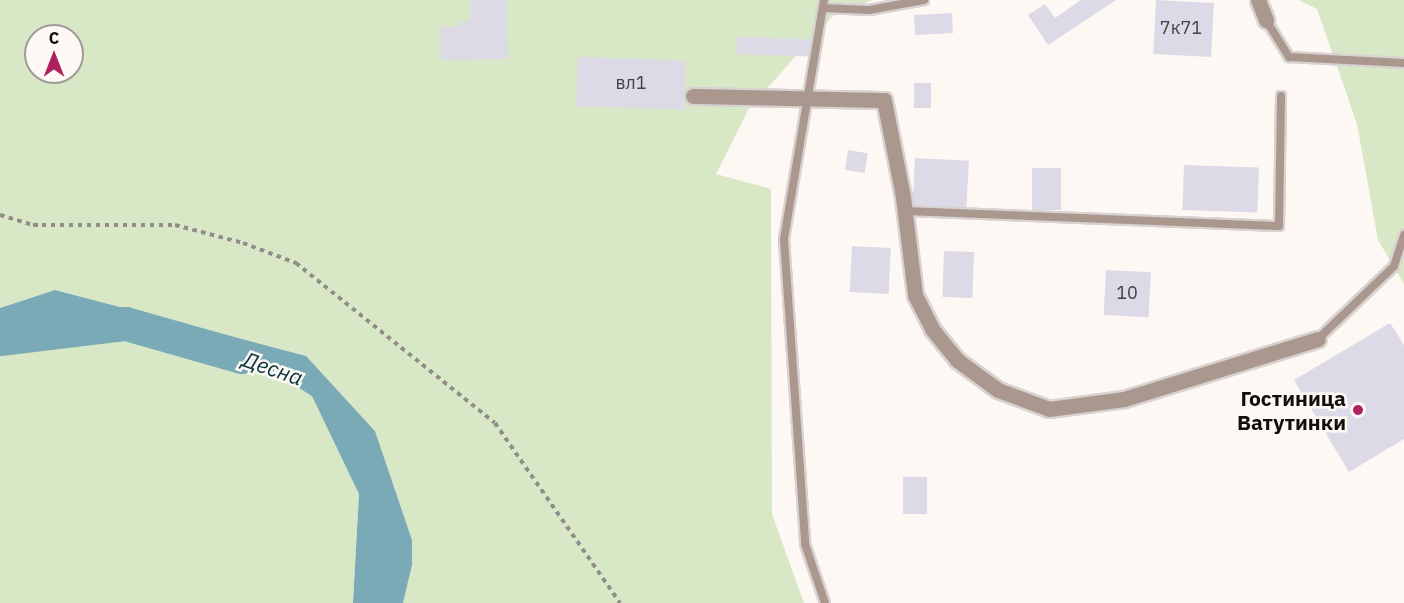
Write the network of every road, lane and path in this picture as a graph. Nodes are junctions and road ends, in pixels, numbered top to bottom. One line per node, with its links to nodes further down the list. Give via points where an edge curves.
1 (924, 0): 3 (lane, via 869,10)
2 (1258, 0): 4 (street)
3 (824, 4): 7 (lane)
4 (1266, 20): 5 (lane, via 1289,57)
5 (1404, 63)
6 (693, 96): 7 (street)
7 (808, 96): 9 (street, via 884,100); 14 (lane, via 784,240 805,544)
8 (1281, 96): 9 (lane, via 1279,226)
9 (905, 211): 12 (street, via 915,295 932,329 957,360 998,390 1049,409 1124,399)
10 (0, 215): 13 (path, via 33,225 175,225 243,243 296,263 495,423)
11 (1404, 235): 12 (lane, via 1394,266)
12 (1318, 339)
13 (620, 603)
14 (825, 603)

